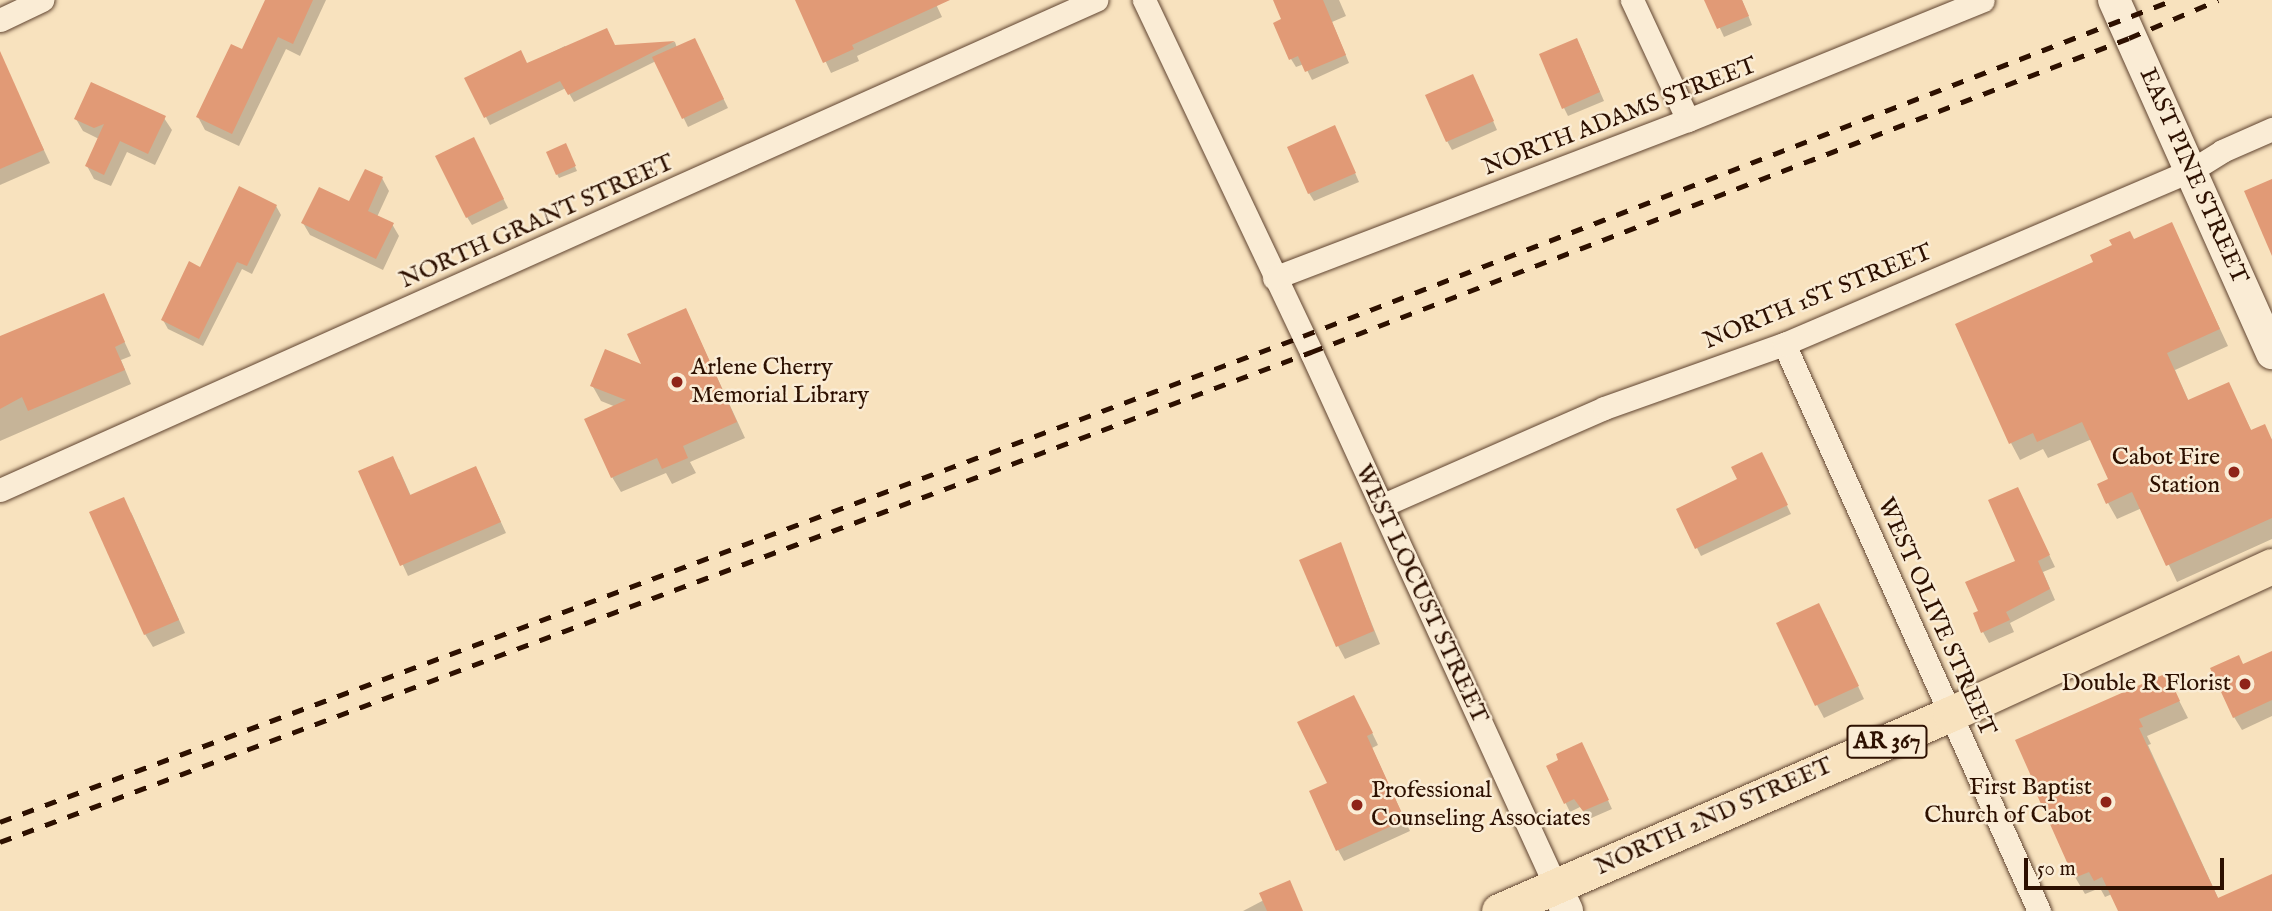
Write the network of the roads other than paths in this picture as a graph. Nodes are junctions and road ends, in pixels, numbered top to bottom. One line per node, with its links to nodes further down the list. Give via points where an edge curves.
1 (42, 0): 7 (street)
2 (1096, 0): 14 (street, NORTH GRANT STREET)
3 (1144, 0): 11 (street, WEST LOCUST STREET)
4 (1632, 0): 8 (street)
5 (1983, 0): 8 (street, NORTH ADAMS STREET)
6 (2114, 0): 10 (main road, EAST PINE STREET)
7 (0, 20)
8 (1688, 120): 11 (street, NORTH ADAMS STREET)
9 (2272, 129): 10 (street, NORTH 1ST STREET)
10 (2192, 170): 12 (street, NORTH 1ST STREET); 13 (main road, EAST PINE STREET)
11 (1274, 278): 15 (street, WEST LOCUST STREET)
12 (1784, 344): 15 (street, NORTH 1ST STREET, via 1604,408); 17 (street, WEST OLIVE STREET)
13 (2272, 353)
14 (0, 490)
15 (1381, 506): 18 (street, WEST LOCUST STREET)
16 (2272, 566): 17 (main road, NORTH 2ND STREET / AR 367)
17 (1950, 714): 18 (main road, NORTH 2ND STREET / AR 367); 20 (street, WEST OLIVE STREET)
18 (1561, 899): 19 (main road, NORTH 2ND STREET / AR 367)
19 (1499, 911)
20 (2039, 911)

